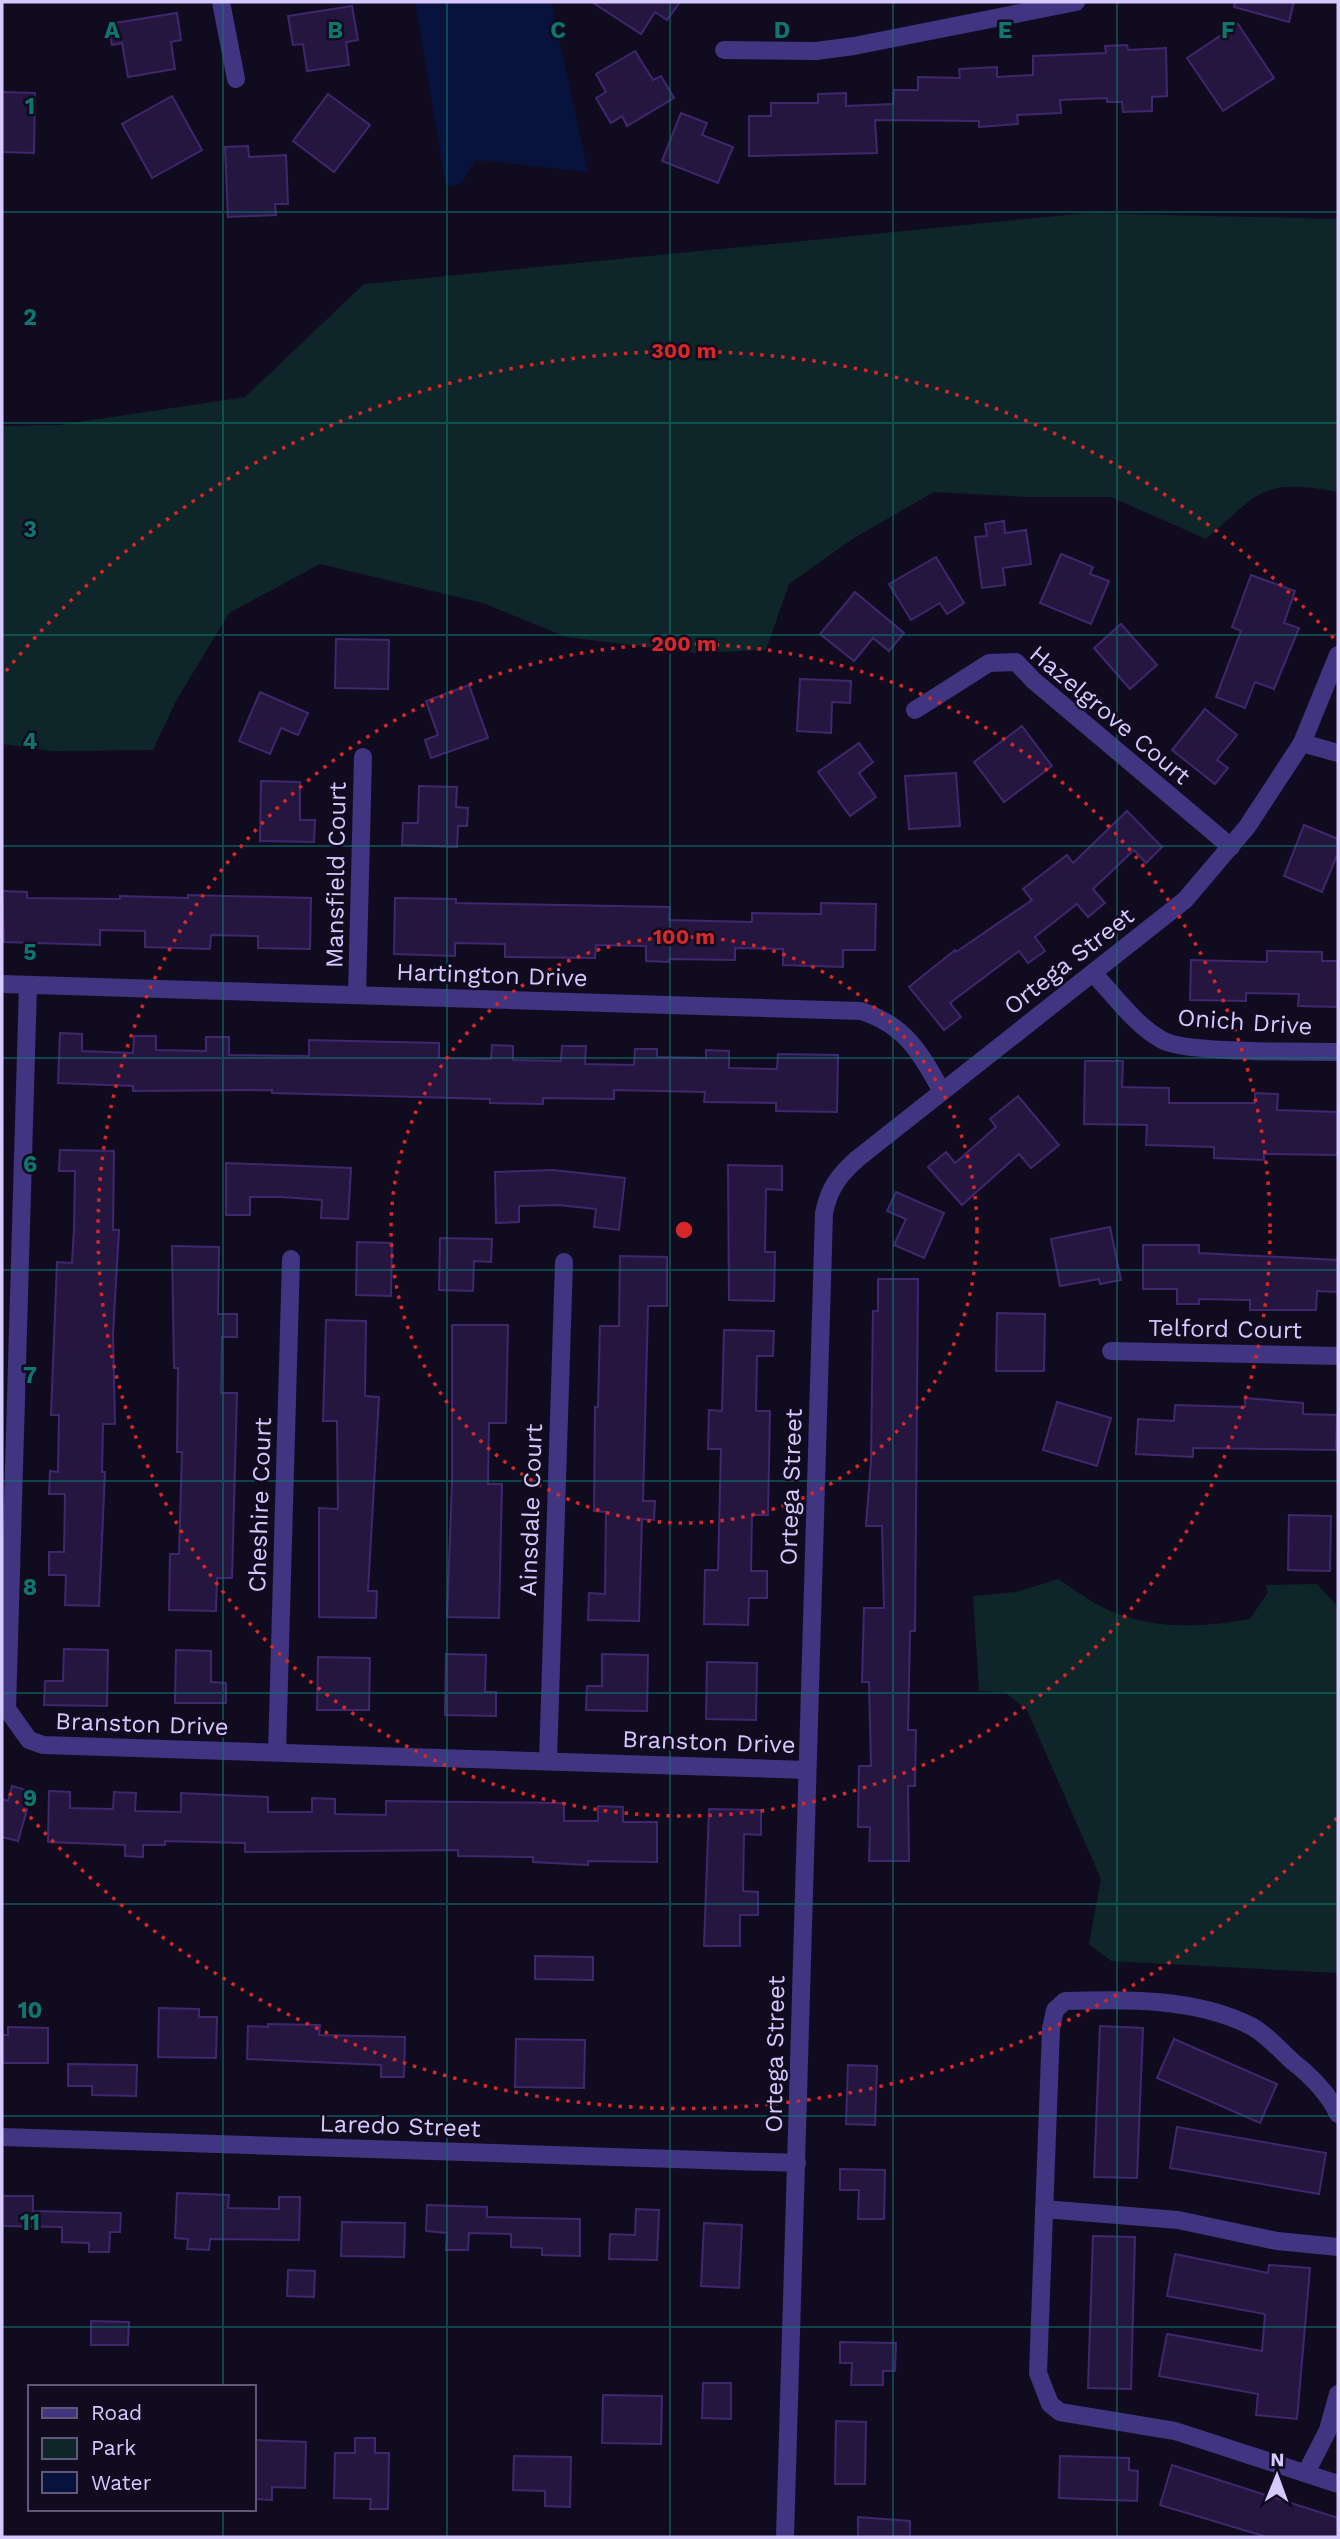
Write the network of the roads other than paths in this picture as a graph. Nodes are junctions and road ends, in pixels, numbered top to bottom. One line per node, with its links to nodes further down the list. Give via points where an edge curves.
1 (220, 2): 4 (street)
2 (1076, 2): 3 (street, via 854,46 816,51)
3 (724, 50)
4 (236, 79)
5 (1338, 655): 7 (street, Ortega Street)
6 (915, 710): 10 (street, Hazelgrove Court, via 989,663 1016,662)
7 (1302, 743): 8 (street); 10 (street, Ortega Street)
8 (1338, 753)
9 (363, 757): 14 (street, Mansfield Court)
10 (1231, 847): 11 (street, Ortega Street, via 1185,900)
11 (1093, 973): 15 (street, Onich Drive, via 1142,1025 1164,1041 1214,1048); 16 (street, Ortega Street)
12 (2, 984): 13 (street, Hartington Drive)
13 (28, 985): 14 (street, Hartington Drive); 21 (street, Branston Drive, via 7,1709 29,1740 43,1745)
14 (357, 995): 16 (street, Hartington Drive, via 861,1011 897,1027 924,1058)
15 (1338, 1052)
16 (943, 1092): 23 (street, Ortega Street, via 839,1175 824,1213)
17 (292, 1259): 21 (street, Cheshire Court)
18 (564, 1262): 22 (street, Ainsdale Court)
19 (1111, 1351): 20 (street, Telford Court)
20 (1338, 1356)
21 (277, 1752): 22 (street, Branston Drive)
22 (548, 1760): 23 (street, Branston Drive)
23 (807, 1770): 26 (street, Ortega Street)
24 (1338, 2114): 27 (street, via 1302,2069 1253,2027 1202,2008 1065,2001 1055,2010 1051,2029)
25 (2, 2137): 26 (street, Laredo Street)
26 (797, 2163): 32 (street, Ortega Street)
27 (1044, 2210): 28 (street, via 1178,2220 1277,2241); 30 (street, via 1038,2373 1050,2404 1077,2417 1175,2431)
28 (1338, 2247)
29 (1338, 2394): 30 (street, via 1328,2430)
30 (1306, 2473): 31 (street)
31 (1338, 2484)
32 (785, 2537)

